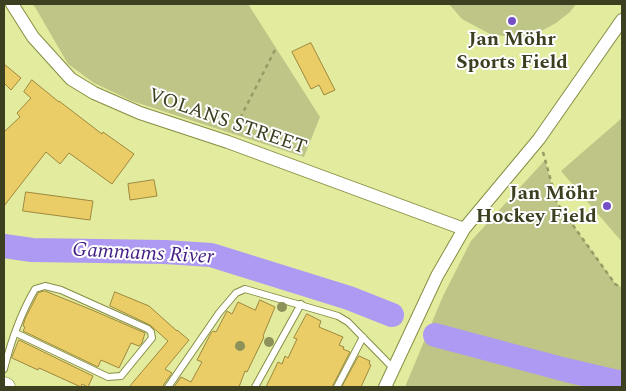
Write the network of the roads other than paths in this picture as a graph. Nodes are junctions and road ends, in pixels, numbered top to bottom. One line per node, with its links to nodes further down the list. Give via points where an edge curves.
1 (12, 4): 3 (street, VOLANS STREET, via 33,37 71,79 94,92 140,113)
2 (622, 20): 3 (street, via 539,139)
3 (464, 229): 8 (street, via 437,276)
4 (301, 304): 6 (lane, via 338,316); 9 (lane, via 245,289 236,294 219,313); 10 (lane)
5 (16, 333): 5 (lane, via 35,289 45,286 148,329 152,338 121,376 108,377); 7 (lane)
6 (363, 337): 8 (lane); 11 (lane)
7 (4, 369)
8 (394, 369): 12 (street)
9 (168, 387)
10 (255, 387)
11 (337, 387)
12 (385, 387)

